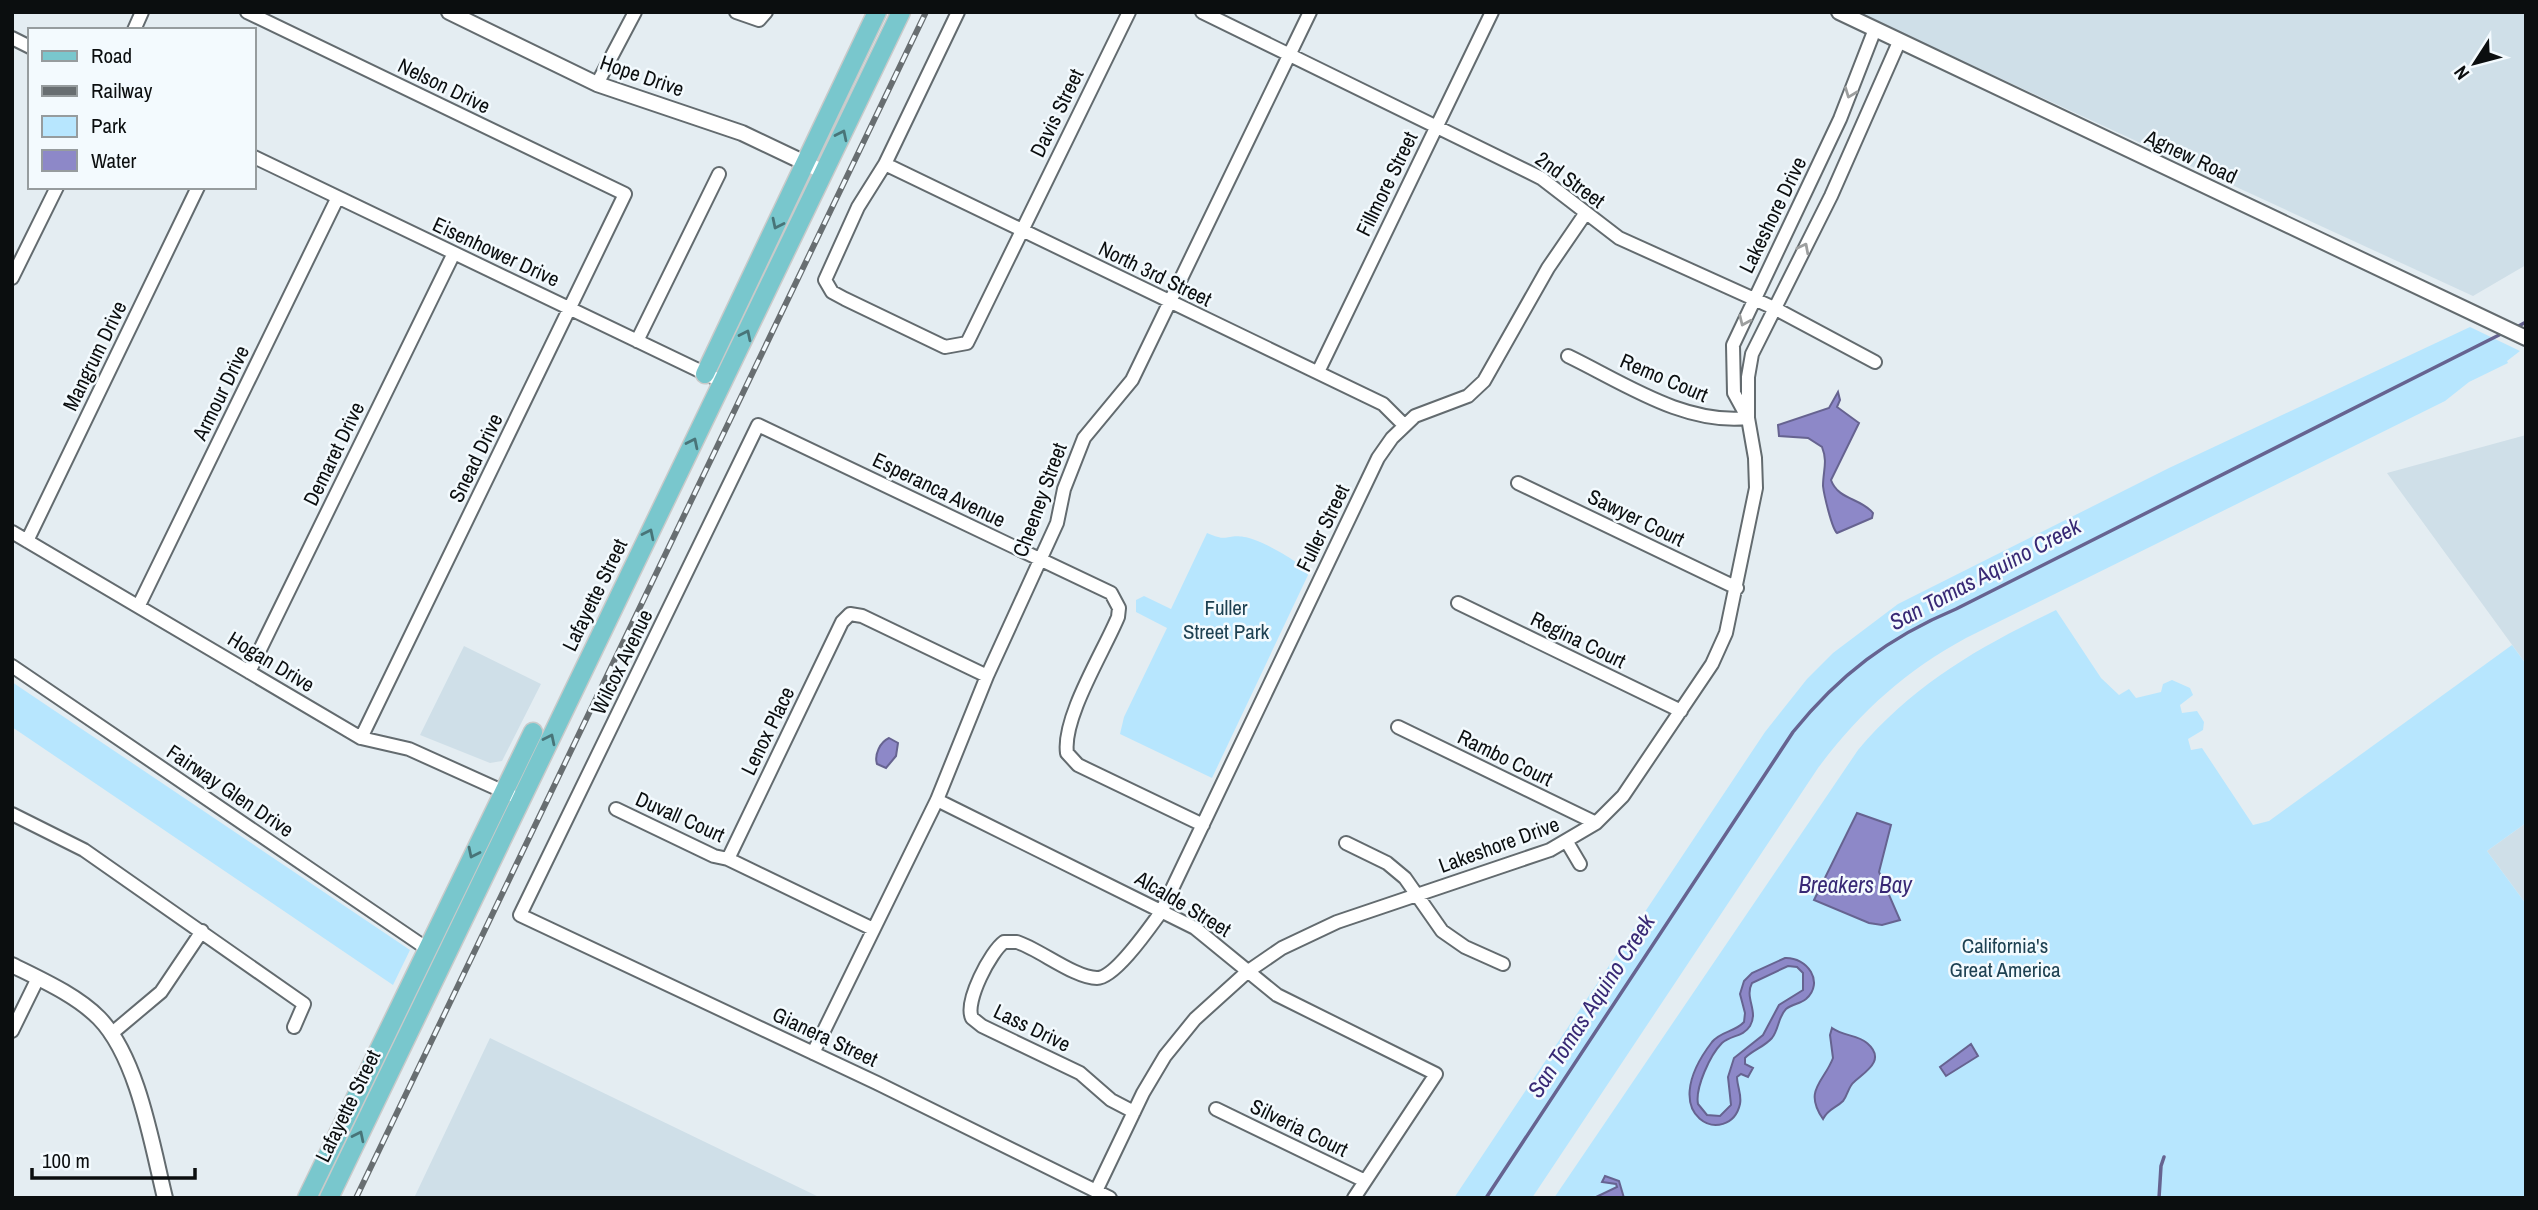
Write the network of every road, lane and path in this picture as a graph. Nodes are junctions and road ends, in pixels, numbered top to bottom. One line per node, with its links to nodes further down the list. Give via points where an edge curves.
1 (142, 12): 15 (street)
2 (247, 12): 30 (street, Nelson Drive)
3 (449, 12): 21 (street, Hope Drive)
4 (635, 12): 21 (street)
5 (736, 12): 14 (street)
6 (877, 12): 24 (main road)
7 (901, 12): 26 (main road, Lafayette Street, one-way to 7)
8 (958, 12): 25 (street)
9 (1129, 12): 33 (street, Davis Street)
10 (1202, 12): 20 (street, 2nd Street)
11 (1310, 12): 20 (street, Cheeney Street)
12 (1492, 12): 22 (street, Fillmore Street)
13 (1839, 12): 16 (street, Agnew Road)
14 (762, 16)
15 (135, 28)
16 (1875, 29): 18 (street, Agnew Road); 36 (street, Lakeshore Drive, one-way to 36, via 1840,119)
17 (12, 38): 19 (street)
18 (1899, 42): 39 (street, Lakeshore Drive, one-way to 18, via 1831,196); 40 (street, Agnew Road)
19 (28, 46)
20 (1290, 55): 22 (street, 2nd Street); 37 (street, Cheeney Street)
21 (597, 84): 24 (street, Hope Drive, via 742,133)
22 (1437, 125): 32 (street, 2nd Street, via 1541,178); 44 (street, Fillmore Street)
23 (256, 158): 31 (street, Eisenhower Drive)
24 (807, 163): 26 (street, Hope Drive); 45 (main road, one-way to 45)
25 (885, 164): 33 (street, North 3rd Street); 33 (street, Davis Street, via 858,207 825,280 832,292 845,299 945,346 967,343)
26 (824, 172): 46 (main road, Lafayette Street, one-way to 26)
27 (719, 174): 41 (street)
28 (56, 189): 35 (street)
29 (197, 189): 52 (street, Mangrum Drive)
30 (625, 194): 38 (street, Snead Drive)
31 (337, 198): 34 (street, Eisenhower Drive); 56 (street, Armour Drive)
32 (1585, 214): 36 (street, 2nd Street, via 1619,238); 49 (street, Fuller Street, via 1548,268 1484,381 1468,396 1415,416)
33 (1021, 230): 37 (street, North 3rd Street)
34 (454, 253): 38 (street, Eisenhower Drive); 58 (street, Demaret Drive)
35 (12, 278)
36 (1754, 299): 39 (street, 2nd Street); 47 (street, Lakeshore Drive, one-way to 47, via 1733,345 1731,371 1734,393)
37 (1169, 303): 44 (street, North 3rd Street); 53 (street, Cheeney Street, via 1132,380 1084,438)
38 (570, 308): 41 (street, Eisenhower Drive); 63 (street, Snead Drive)
39 (1774, 308): 43 (street, 2nd Street); 47 (street, Lakeshore Drive, via 1752,354)
40 (2526, 338)
41 (637, 341): 45 (street, Eisenhower Drive)
42 (1568, 356): 47 (street, Remo Court, via 1678,409 1706,418)
43 (1875, 362)
44 (1318, 372): 49 (street, North 3rd Street, via 1383,404)
45 (705, 374): 46 (street, Eisenhower Drive)
46 (723, 382): 65 (main road, Lafayette Street, one-way to 46)
47 (1748, 418): 54 (street, Lakeshore Drive, via 1756,488)
48 (758, 425): 53 (street, Esperanca Avenue); 77 (street, Wilcox Avenue)
49 (1404, 425): 70 (street, Fuller Street, via 1378,458)
50 (1518, 483): 54 (street, Sawyer Court)
51 (12, 532): 52 (street, Hogan Drive)
52 (27, 541): 56 (street, Hogan Drive)
53 (1040, 560): 59 (street, Cheeney Street); 70 (street, Esperanca Avenue, via 1111,593 1119,608 1080,700 1067,737 1067,753 1078,765)
54 (1737, 588): 60 (street, Lakeshore Drive, via 1720,649)
55 (1458, 603): 60 (street, Regina Court)
56 (139, 605): 58 (street, Hogan Drive)
57 (12, 666): 80 (street, Fairway Glen Drive)
58 (248, 672): 63 (street, Hogan Drive)
59 (987, 676): 66 (street, Cheeney Street); 73 (street, Lenox Place, via 850,614 842,622)
60 (1681, 711): 69 (street, Lakeshore Drive, via 1633,783)
61 (1398, 727): 69 (street, Rambo Court)
62 (533, 732): 64 (main road, Lafayette Street)
63 (361, 738): 64 (street, Hogan Drive, via 409,749)
64 (503, 792): 65 (street, Hogan Drive); 80 (main road, Lafayette Street, one-way to 80)
65 (521, 800): 95 (main road, Lafayette Street, one-way to 65)
66 (937, 800): 76 (street, Alcalde Street); 78 (street, Cheeney Street)
67 (615, 809): 73 (street, Duvall Court)
68 (12, 814): 79 (street, via 84,850)
69 (1596, 823): 71 (street, Lakeshore Drive)
70 (1203, 825): 76 (street, Fuller Street)
71 (1567, 842): 74 (street); 75 (street, Lakeshore Drive)
72 (1346, 844): 75 (street, via 1387,863)
73 (729, 859): 78 (street)
74 (1580, 864)
75 (1417, 895): 81 (street, via 1442,931); 83 (street, Lakeshore Drive, via 1318,929)
76 (1161, 912): 83 (street, Alcalde Street, via 1208,937); 90 (street, Lass Drive, via 1112,971 1101,977 1087,975 1023,944 1004,942 995,951 969,1007 982,1026 1080,1073 1111,1100)
77 (520, 915): 88 (street, Gianera Street)
78 (873, 929): 88 (street, Cheeney Street)
79 (202, 931): 85 (street, via 304,1004); 87 (street, via 161,992)
80 (426, 948): 94 (main road, Lafayette Street)
81 (1503, 964)
82 (12, 965): 84 (street)
83 (1247, 972): 90 (street, Lakeshore Drive, via 1180,1037 1153,1074); 91 (street, Alcalde Street, via 1277,995 1436,1074)
84 (38, 978): 86 (street); 87 (street, via 83,1004)
85 (294, 1027)
86 (12, 1031)
87 (111, 1034): 93 (street, via 135,1085)
88 (813, 1053): 92 (street, Gianera Street)
89 (1216, 1109): 91 (street, Silveria Court)
90 (1134, 1112): 92 (street, Lakeshore Drive)
91 (1365, 1181): 97 (street)
92 (1097, 1189): 96 (street, Gianera Street)
93 (165, 1198)
94 (307, 1198)
95 (329, 1198)
96 (1111, 1198)
97 (1354, 1198)

